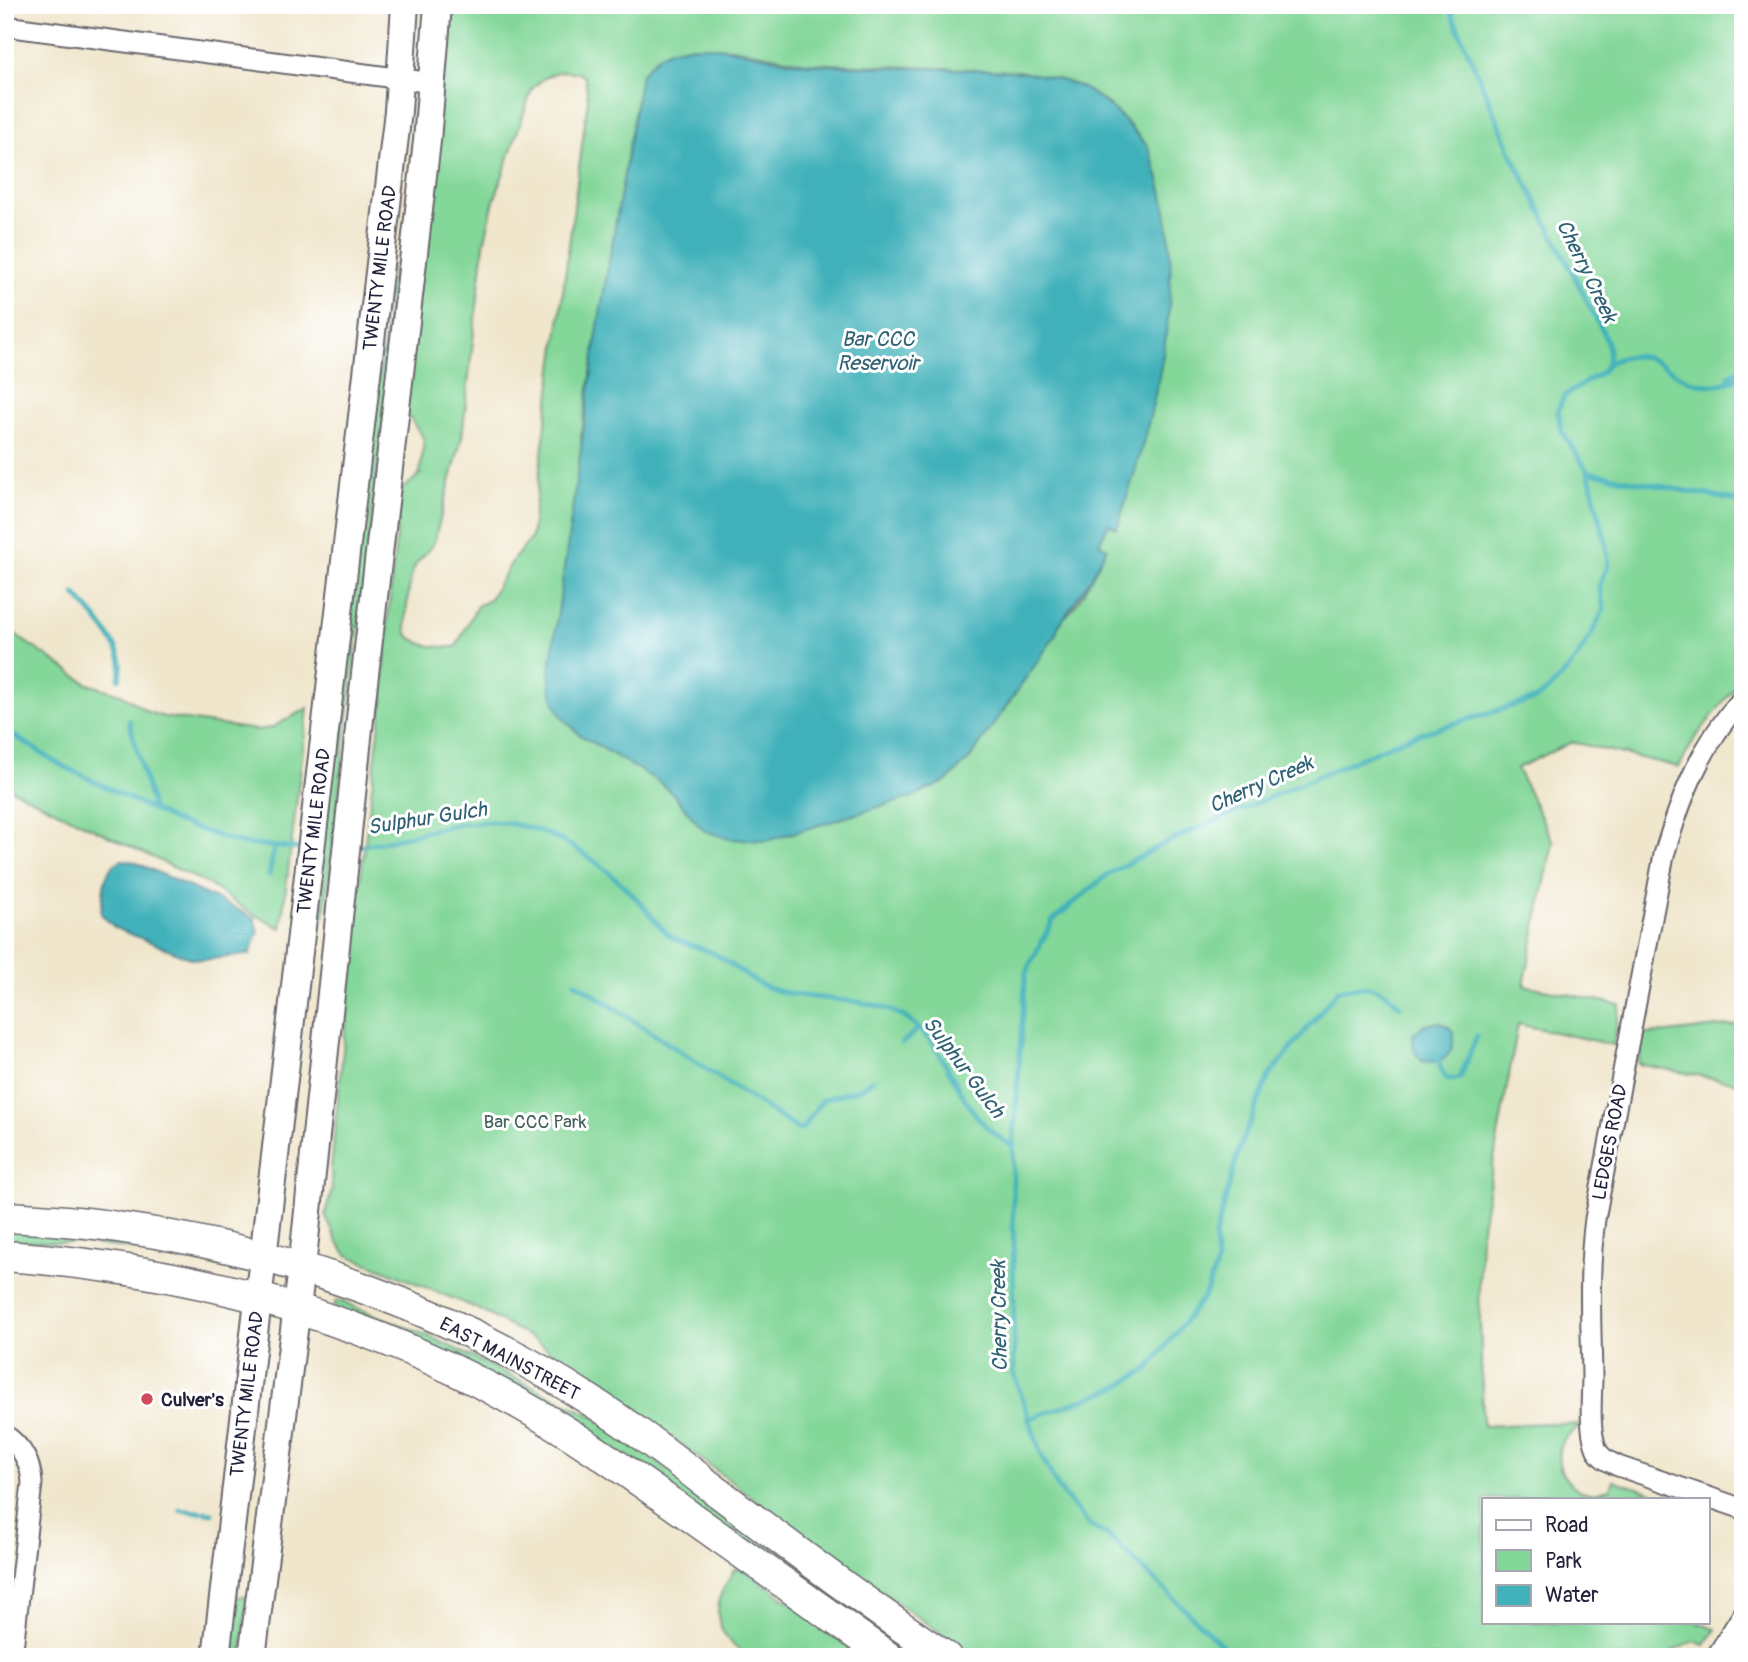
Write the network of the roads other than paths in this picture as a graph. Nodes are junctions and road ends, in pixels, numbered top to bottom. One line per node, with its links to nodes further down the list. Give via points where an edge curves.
1 (405, 5): 4 (main road, TWENTY MILE ROAD)
2 (438, 5): 5 (main road, TWENTY MILE ROAD)
3 (5, 26): 4 (street)
4 (401, 79): 5 (street); 9 (main road, TWENTY MILE ROAD)
5 (433, 83): 10 (main road, TWENTY MILE ROAD)
6 (1743, 698): 14 (street, LEDGES ROAD, via 1696,764 1664,855 1599,1194 1590,1286 1593,1425 1598,1453 1618,1466)
7 (5, 1217): 9 (main road, EAST MAINSTREET, via 129,1228)
8 (5, 1256): 11 (main road, EAST MAINSTREET, via 119,1268)
9 (263, 1257): 10 (main road, EAST MAINSTREET); 11 (main road, TWENTY MILE ROAD)
10 (302, 1268): 12 (main road, TWENTY MILE ROAD); 20 (main road, EAST MAINSTREET, via 429,1315 559,1381)
11 (258, 1296): 12 (main road, EAST MAINSTREET); 17 (main road, TWENTY MILE ROAD)
12 (296, 1307): 18 (main road, TWENTY MILE ROAD); 19 (main road, EAST MAINSTREET, via 437,1361 548,1420)
13 (5, 1435): 16 (street, via 26,1457 32,1483)
14 (1743, 1509)
15 (1743, 1614): 21 (street)
16 (12, 1657)
17 (216, 1657)
18 (252, 1657)
19 (888, 1657)
20 (946, 1657)
21 (1716, 1657)

